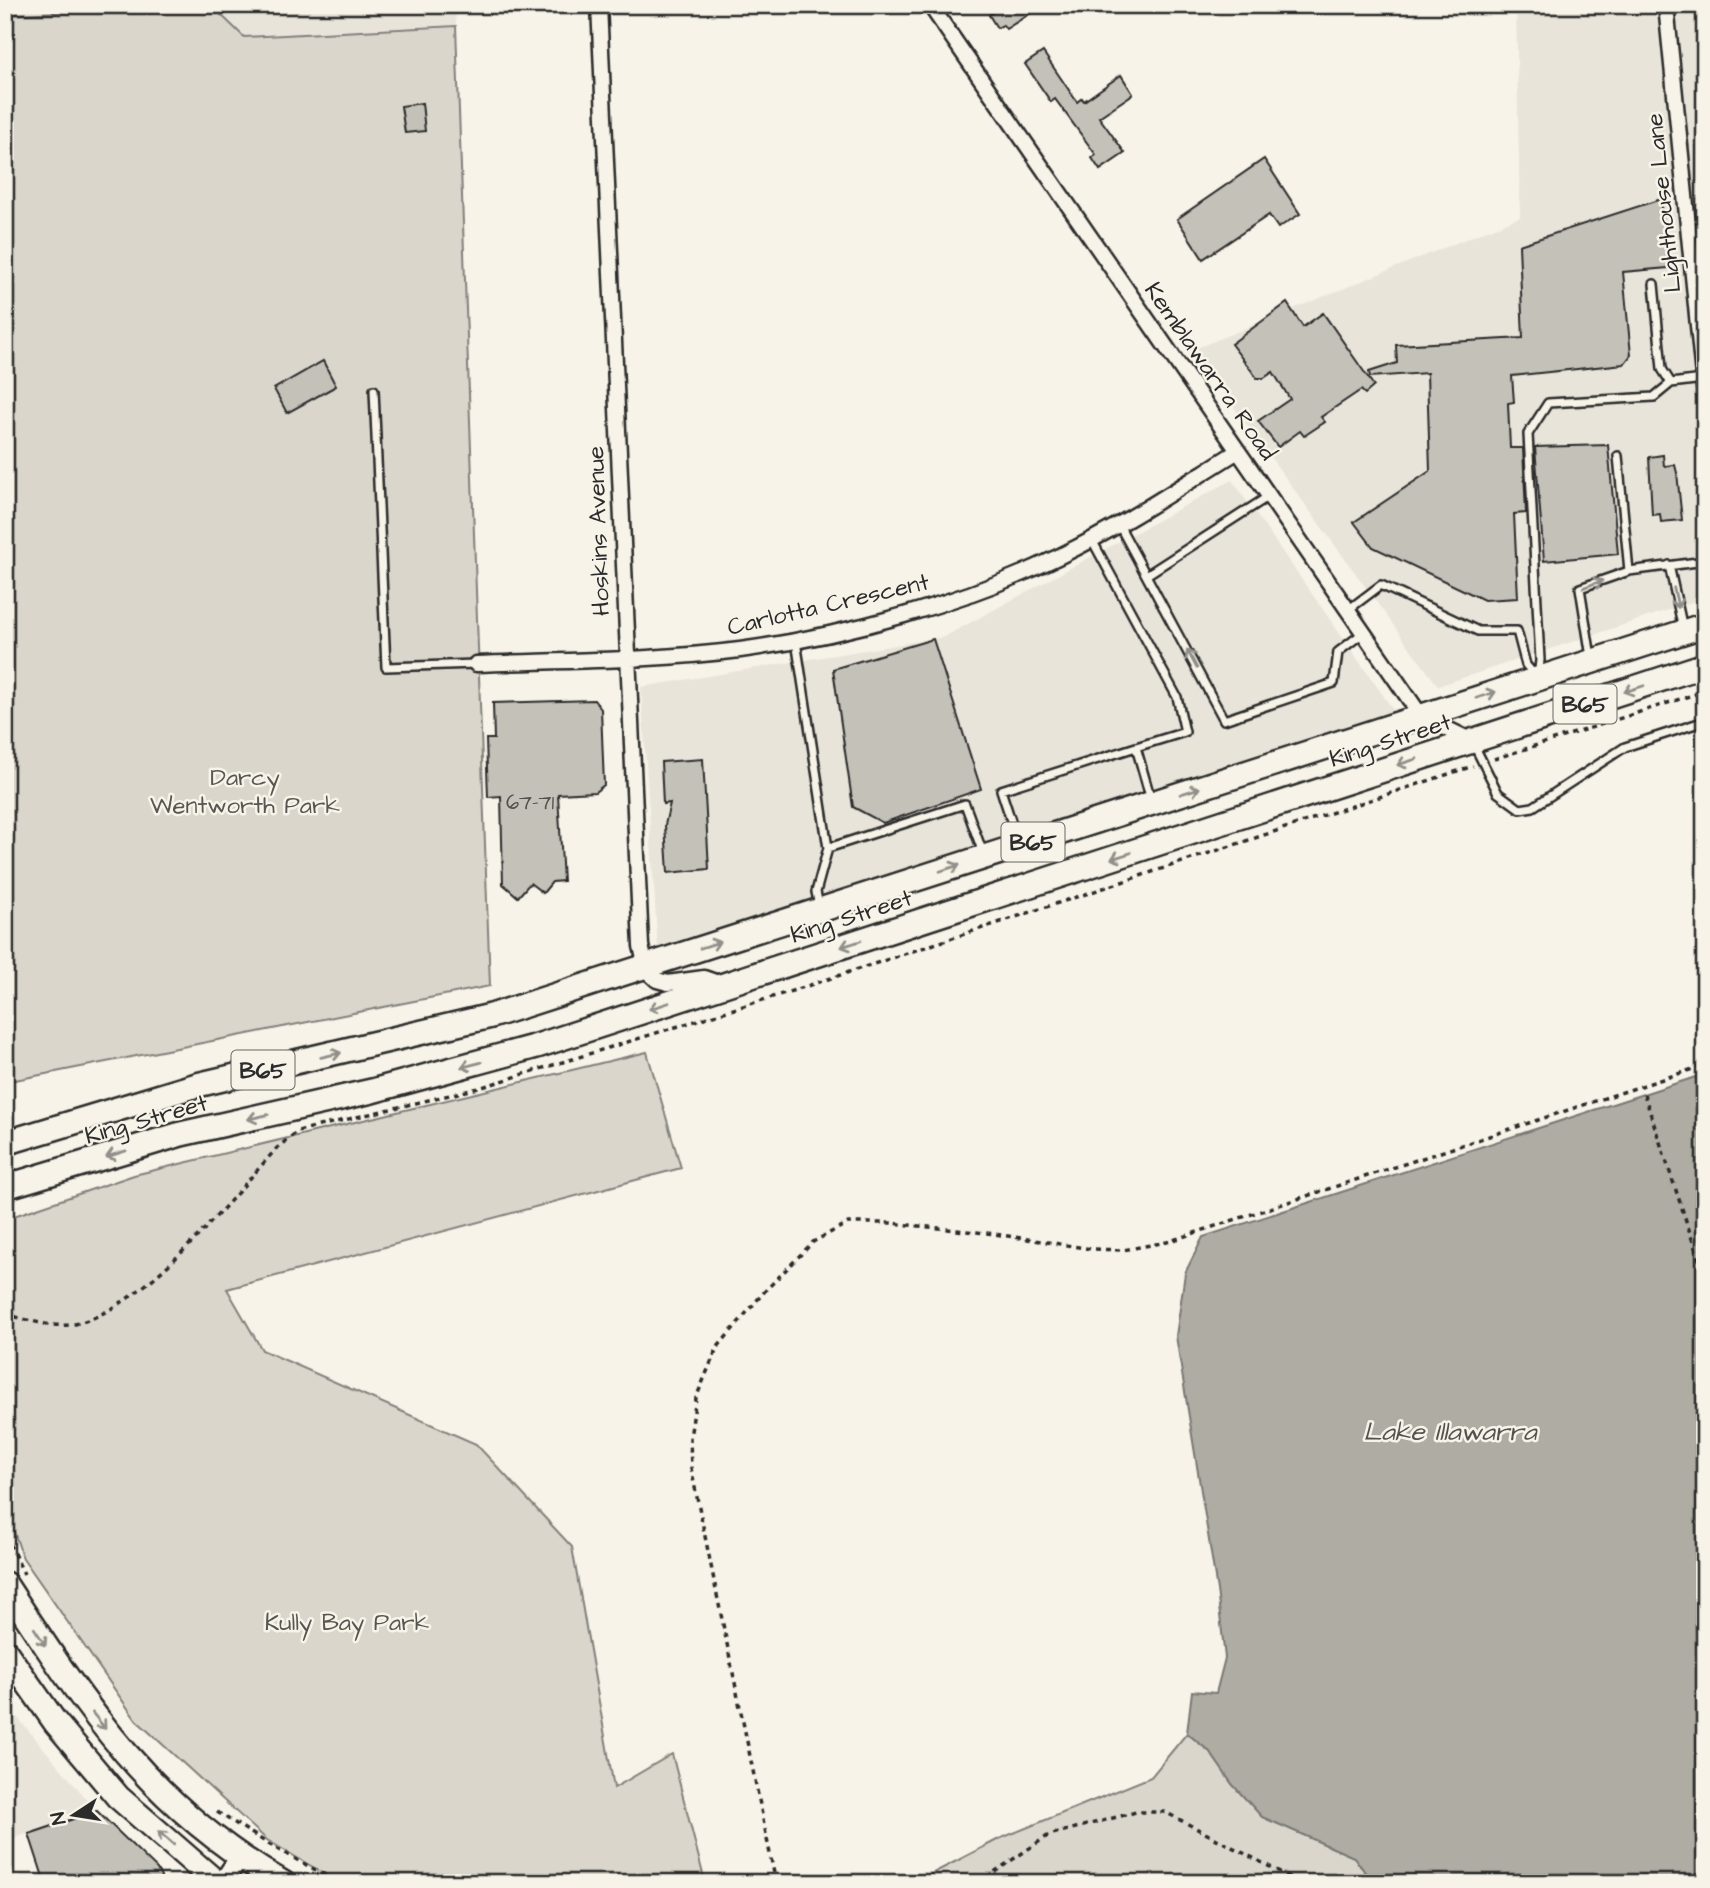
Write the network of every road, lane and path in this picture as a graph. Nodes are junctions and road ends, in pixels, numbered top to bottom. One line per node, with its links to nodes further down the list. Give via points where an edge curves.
1 (599, 5): 22 (street, Hoskins Avenue)
2 (930, 5): 9 (street, Kemblawarra Road)
3 (1666, 5): 5 (street, Lighthouse Lane)
4 (1654, 284): 6 (lane, via 1662,369)
5 (1703, 379): 6 (lane); 8 (street, Lighthouse Lane)
6 (1671, 383): 26 (lane, via 1654,397 1548,403 1528,434)
7 (374, 390): 24 (lane, via 386,667)
8 (1705, 396)
9 (1238, 451): 11 (street, Kemblawarra Road); 12 (street, Carlotta Crescent)
10 (1618, 456): 16 (lane)
11 (1269, 496): 17 (lane); 18 (street, Kemblawarra Road)
12 (1119, 525): 13 (street, Carlotta Crescent); 17 (lane)
13 (1092, 540): 21 (street, Carlotta Crescent, via 1036,567 937,604); 31 (lane, via 1177,697 1185,732)
14 (1705, 561): 15 (lane)
15 (1669, 565): 16 (lane); 19 (lane, one-way to 19)
16 (1629, 571): 23 (lane, one-way to 16, via 1580,589)
17 (1147, 574): 20 (lane, one-way to 17, via 1338,652 1334,683 1224,720)
18 (1348, 610): 20 (street, Kemblawarra Road); 26 (lane, via 1381,585 1478,631 1517,631 1526,665)
19 (1694, 629): 23 (main road, King Street / B65)
20 (1363, 633): 28 (street, Kemblawarra Road)
21 (796, 639): 22 (street, Carlotta Crescent, via 724,652); 35 (lane)
22 (627, 658): 24 (street, Carlotta Crescent); 38 (street, Hoskins Avenue)
23 (1592, 662): 26 (main road, King Street / B65)
24 (476, 664)
25 (1705, 665): 30 (main road, King Street / B65, one-way to 30)
26 (1538, 679): 28 (main road, King Street / B65, one-way to 26)
27 (1705, 691): 32 (path)
28 (1421, 716): 30 (street, Kemblawarra Road); 33 (main road, King Street / B65, one-way to 28)
29 (1705, 721): 32 (lane, via 1625,747 1533,807 1520,809 1498,793)
30 (1472, 741): 32 (lane); 39 (main road, King Street / B65, one-way to 39)
31 (1136, 747): 33 (lane); 34 (lane, via 1001,790)
32 (1483, 763): 45 (path, via 795,990 492,1084 298,1131 145,1288 80,1323 56,1326)
33 (1152, 803): 34 (main road, King Street / B65)
34 (1019, 846): 36 (main road, King Street / B65)
35 (828, 848): 36 (lane, via 965,804); 37 (lane, via 816,892)
36 (984, 858): 37 (main road, King Street / B65, one-way to 36)
37 (819, 910): 38 (main road, King Street / B65, one-way to 37)
38 (645, 966): 39 (street, via 657,980 668,983 692,977); 42 (main road, King Street / B65, one-way to 38, via 197,1085 453,1027)
39 (724, 985): 43 (main road, King Street / B65, one-way to 43, via 487,1061 181,1134)
40 (1705, 1065): 54 (path, via 1167,1242 1123,1250 1092,1248 869,1222 848,1223 813,1242 717,1348 696,1398 690,1438 691,1468)
41 (1644, 1094): 44 (path)
42 (7, 1142)
43 (5, 1187)
44 (1705, 1278)
45 (5, 1314)
46 (5, 1535): 47 (path)
47 (15, 1581): 50 (main road, one-way to 50, via 75,1690 123,1751 164,1797)
48 (5, 1651): 51 (main road, one-way to 48, via 118,1797 55,1723)
49 (213, 1809): 53 (path)
50 (239, 1858): 51 (street); 52 (main road)
51 (219, 1883)
52 (283, 1883)
53 (340, 1883)
54 (776, 1883)
55 (978, 1883): 56 (path, via 1049,1835 1136,1812 1165,1812)
56 (1301, 1883)

